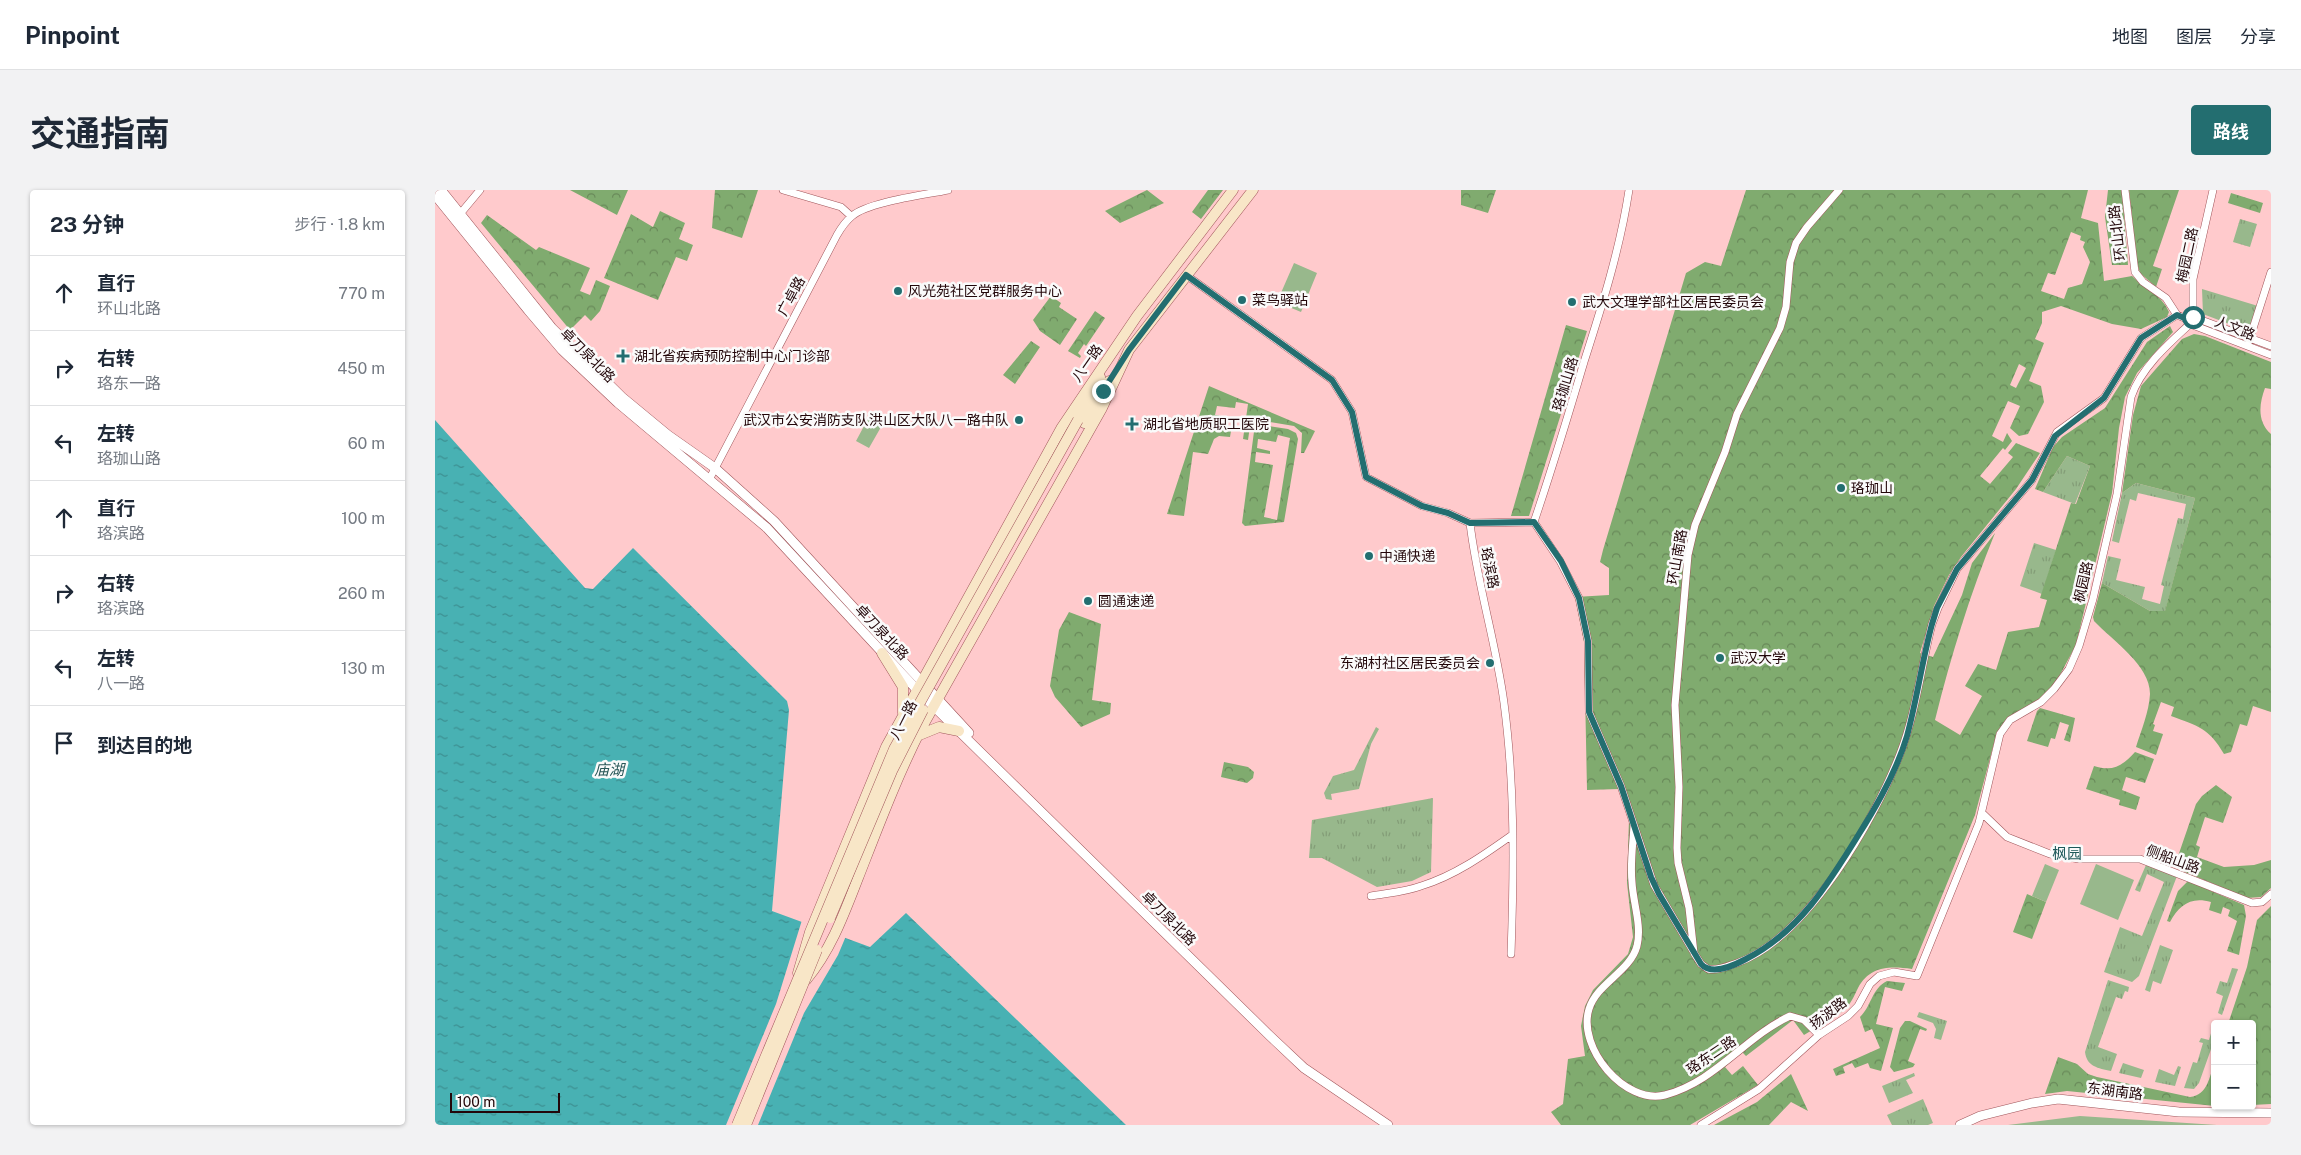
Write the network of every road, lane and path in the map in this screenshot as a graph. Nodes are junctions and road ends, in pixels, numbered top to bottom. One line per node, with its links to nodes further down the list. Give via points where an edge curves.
1 (441, 190): 12 (street, 卓刀泉北路)
2 (481, 190): 12 (street)
3 (783, 190): 13 (street, via 831,203)
4 (947, 190): 13 (street, via 870,207)
5 (1233, 190): 21 (main road, 八一路)
6 (1253, 190): 15 (main road, 八一路)
7 (1629, 190): 27 (street, 珞珈山路, via 1617,250)
8 (1839, 190): 45 (street, 环山南路, via 1796,244 1790,262 1786,307 1780,328 1737,414 1695,525 1688,555 1674,726 1679,787 1678,863 1689,908)
9 (2125, 190): 16 (street, 环山北路, via 2135,272 2143,282 2166,298)
10 (2213, 190): 17 (street, 梅园二路, via 2193,278)
11 (435, 195): 26 (street, 卓刀泉北路, via 562,350 618,403)
12 (460, 214): 25 (street, 卓刀泉北路, via 552,328 590,366 668,435)
13 (851, 216): 25 (street, 广卓路, via 837,235)
14 (2271, 272): 18 (street)
15 (1186, 275): 22 (main road, 八一路); 28 (street, via 1332,380 1352,412 1366,477 1422,506)
16 (2177, 315): 17 (street); 45 (street, via 2141,338 2104,398 2057,432 2032,480 1957,569 1932,624 1900,754 1874,808 1818,898 1789,929 1741,962 1706,969)
17 (2192, 321): 18 (street); 19 (street, 人文路); 37 (street, 枫园路, via 2145,371 2133,390 2117,494 2079,646 2055,689 2041,702 2011,720 2000,734)
18 (2249, 338): 19 (street); 20 (street)
19 (2247, 346): 23 (street, 人文路)
20 (2271, 346)
21 (1115, 348): 24 (main road, 八一路); 29 (main road, 八一路, via 1070,413)
22 (1129, 350): 24 (main road, 八一路); 30 (main road, 八一路, via 1102,408)
23 (2271, 355)
24 (1081, 421): 47 (main road, 八一路, bridge, via 918,718)
25 (715, 468): 26 (street, 广卓路); 32 (street, 卓刀泉北路, via 788,535)
26 (710, 478): 31 (street, 卓刀泉北路, via 772,533)
27 (1534, 522): 28 (street); 40 (street, via 1561,561 1579,598 1588,641 1589,712)
28 (1470, 523): 42 (street, 珞滨路, via 1504,702)
29 (985, 567): 30 (main road); 32 (main road, 八一路)
30 (1007, 579): 33 (main road, 八一路)
31 (881, 653): 32 (street, 卓刀泉北路); 34 (main road, via 903,687)
32 (920, 687): 33 (street, 卓刀泉北路); 34 (main road, 八一路)
33 (935, 702): 35 (street, 卓刀泉北路); 36 (main road, 八一路); 49 (street, 卓刀泉北路)
34 (902, 717): 47 (main road, 八一路, bridge, via 801,956)
35 (959, 731): 36 (main road, via 939,727); 49 (street, 卓刀泉北路, via 1269,1036)
36 (917, 736): 47 (main road, 八一路, bridge, via 834,937 818,965)
37 (1982, 813): 38 (street, 枫园路); 39 (street, 侧船山路)
38 (1979, 823): 39 (street); 41 (street, 枫园路)
39 (1991, 823): 43 (street, 侧船山路, via 2010,839 2065,858 2140,859 2252,903 2262,902)
40 (1634, 825): 45 (street, via 1654,885); 48 (street, 珞东二路, via 1632,881 1638,926 1637,946 1629,961 1594,998 1587,1017 1589,1040 1602,1063 1636,1091 1659,1096 1703,1078 1790,1016 1804,1020)
41 (1975, 832): 48 (street, 扬波路, via 1917,976 1894,972 1879,976 1870,984 1854,1011)
42 (1512, 835): 44 (street, via 1470,864 1435,881); 46 (street, 珞滨路)
43 (2271, 894)
44 (1371, 896)
45 (1694, 952)
46 (1511, 954)
47 (800, 982): 51 (main road, 八一路, bridge); 52 (main road, 八一路, bridge)
48 (1819, 1035): 54 (street, 扬波路, via 1759,1089)
49 (1321, 1079): 53 (street, 卓刀泉北路)
50 (2271, 1113): 55 (street, 东湖南路, via 2185,1113 2058,1099 1980,1116)
51 (737, 1125)
52 (746, 1125)
53 (1388, 1125)
54 (1701, 1125)
55 (1960, 1125)

